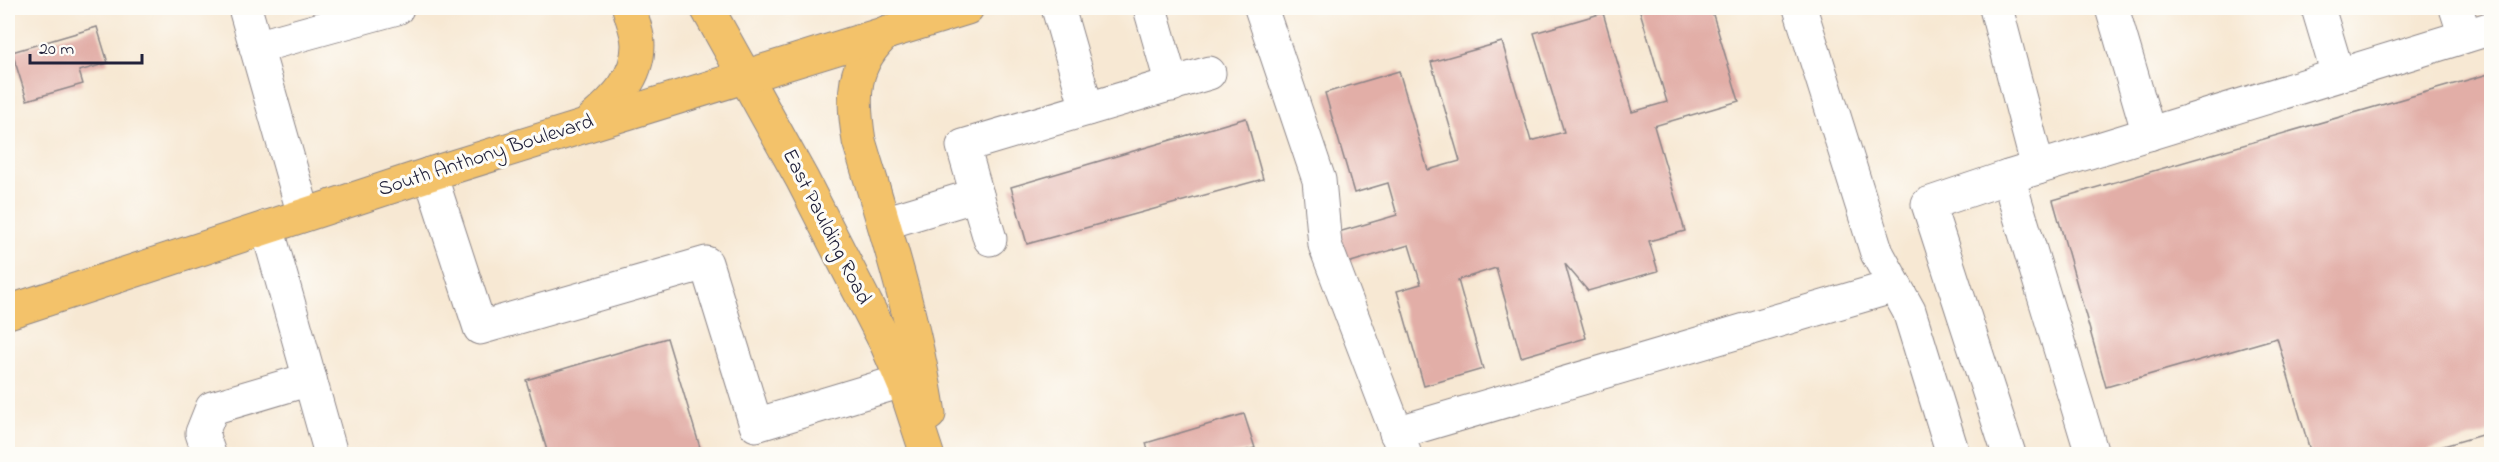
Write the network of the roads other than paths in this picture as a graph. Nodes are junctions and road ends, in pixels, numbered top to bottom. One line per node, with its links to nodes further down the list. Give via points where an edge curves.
1 (245, 8): 15 (lane)
2 (398, 8): 15 (lane)
3 (629, 8): 21 (main road, via 638,44 635,64 626,85 611,104)
4 (707, 8): 18 (main road, East Paulding Road)
5 (967, 8): 14 (main road, South Anthony Boulevard)
6 (1058, 8): 20 (lane)
7 (1150, 8): 19 (lane)
8 (1261, 8): 34 (lane, via 1319,180 1325,245)
9 (1800, 8): 30 (lane, via 1877,253)
10 (1996, 8): 23 (lane)
11 (2112, 8): 22 (lane)
12 (2318, 8): 17 (lane)
13 (2471, 24): 17 (lane)
14 (887, 32): 18 (main road, South Anthony Boulevard); 27 (main road, via 872,45 861,64 855,100 859,141)
15 (256, 47): 26 (lane)
16 (1209, 73): 19 (lane)
17 (2338, 75): 22 (lane)
18 (746, 76): 21 (main road, South Anthony Boulevard); 33 (main road, East Paulding Road, via 887,345)
19 (1172, 85): 20 (lane)
20 (1087, 109): 25 (lane, via 963,146)
21 (586, 124): 24 (main road, South Anthony Boulevard)
22 (2149, 134): 23 (lane)
23 (2023, 172): 40 (lane, via 1928,204); 41 (lane)
24 (430, 174): 26 (main road, South Anthony Boulevard); 33 (lane, via 480,328 706,263 756,425)
25 (977, 195): 27 (lane); 29 (lane)
26 (304, 215): 28 (main road, South Anthony Boulevard)
27 (884, 223): 38 (main road, via 923,372)
28 (267, 227): 31 (main road, South Anthony Boulevard); 32 (lane)
29 (990, 239)
30 (1895, 286): 34 (lane); 39 (lane, via 1909,311)
31 (8, 312)
32 (310, 379): 35 (lane, via 212,408 202,433); 36 (lane)
33 (902, 381): 37 (main road, East Paulding Road)
34 (1400, 444)
35 (209, 454)
36 (331, 454)
37 (927, 454)
38 (936, 454)
39 (1953, 454)
40 (2009, 454)
41 (2092, 454)

